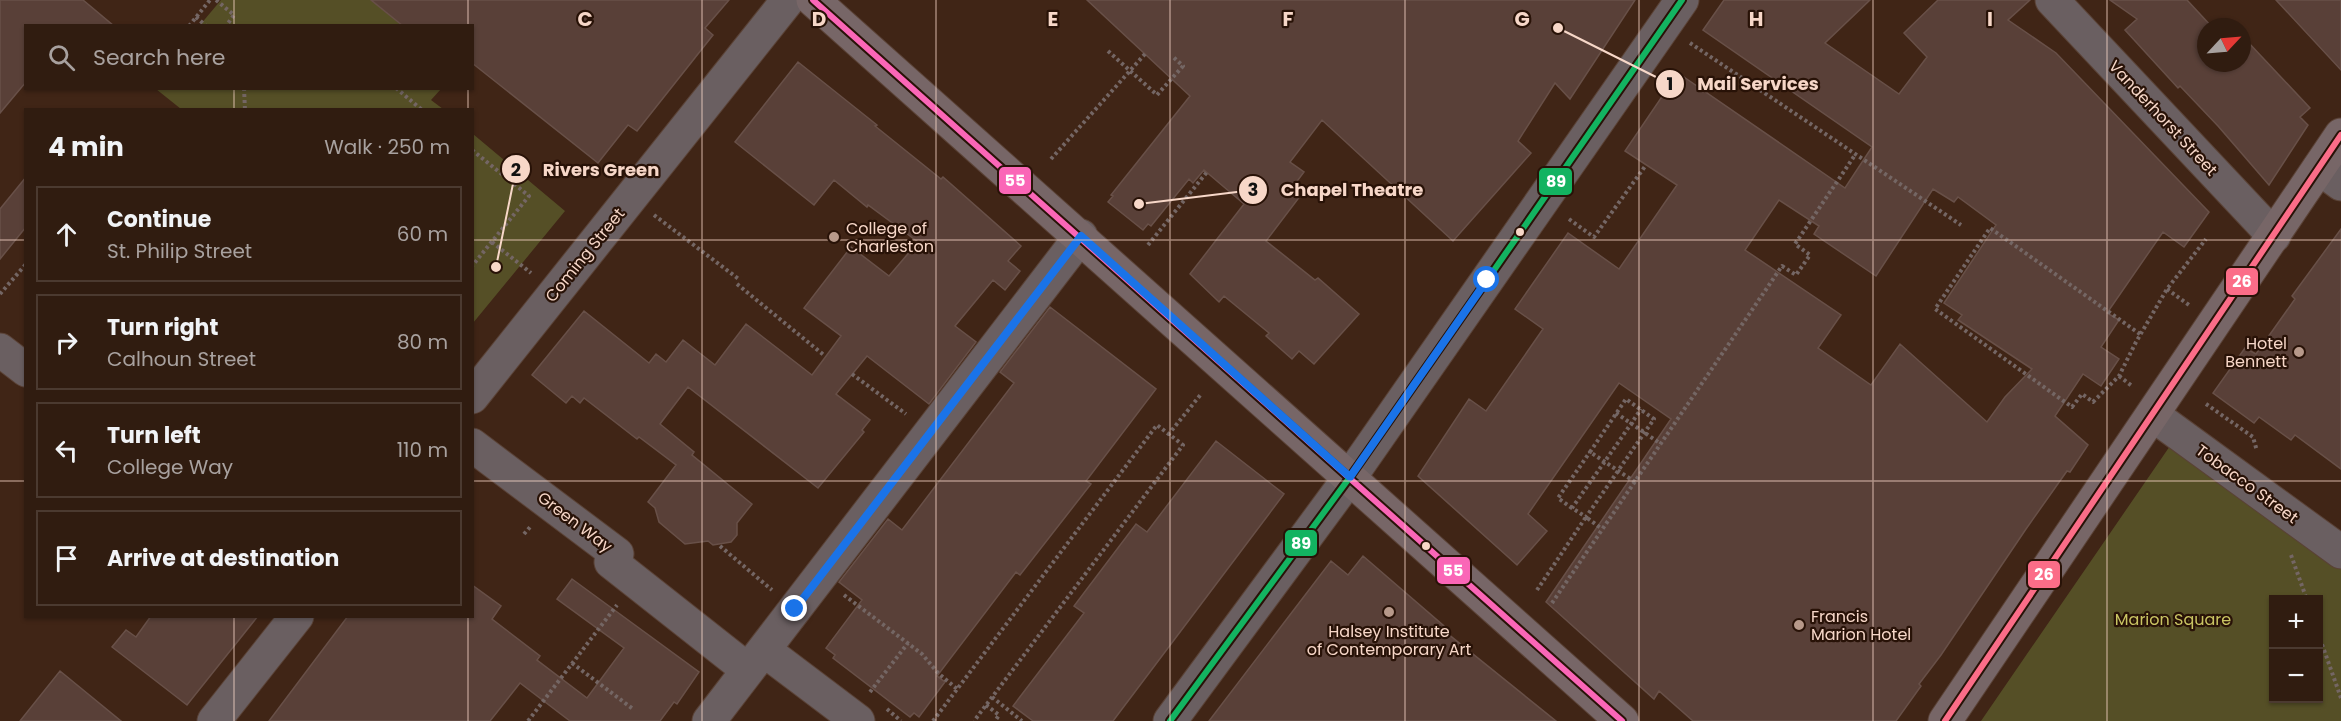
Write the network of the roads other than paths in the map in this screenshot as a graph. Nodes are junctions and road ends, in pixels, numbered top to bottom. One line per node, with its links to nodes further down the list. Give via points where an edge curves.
1 (788, 0): 11 (street, Coming Street)
2 (813, 0): 7 (main road)
3 (1682, 0): 14 (street)
4 (2052, 0): 8 (street, Vanderhorst Street)
5 (2341, 135): 6 (main road)
6 (2330, 176): 8 (main road)
7 (1081, 236): 14 (main road); 17 (street)
8 (2274, 236): 12 (main road)
9 (0, 350): 10 (street)
10 (24, 368)
11 (474, 394)
12 (2153, 415): 15 (street, Tobacco Street); 23 (main road)
13 (474, 447): 17 (street, Green Way, via 617,554 611,562 636,581)
14 (1350, 477): 21 (street); 22 (main road)
15 (2341, 552)
16 (295, 618): 19 (street)
17 (756, 660): 18 (street, Green Way); 20 (street)
18 (871, 708)
19 (214, 721)
20 (709, 721)
21 (1170, 721)
22 (1622, 721)
23 (1945, 721)

